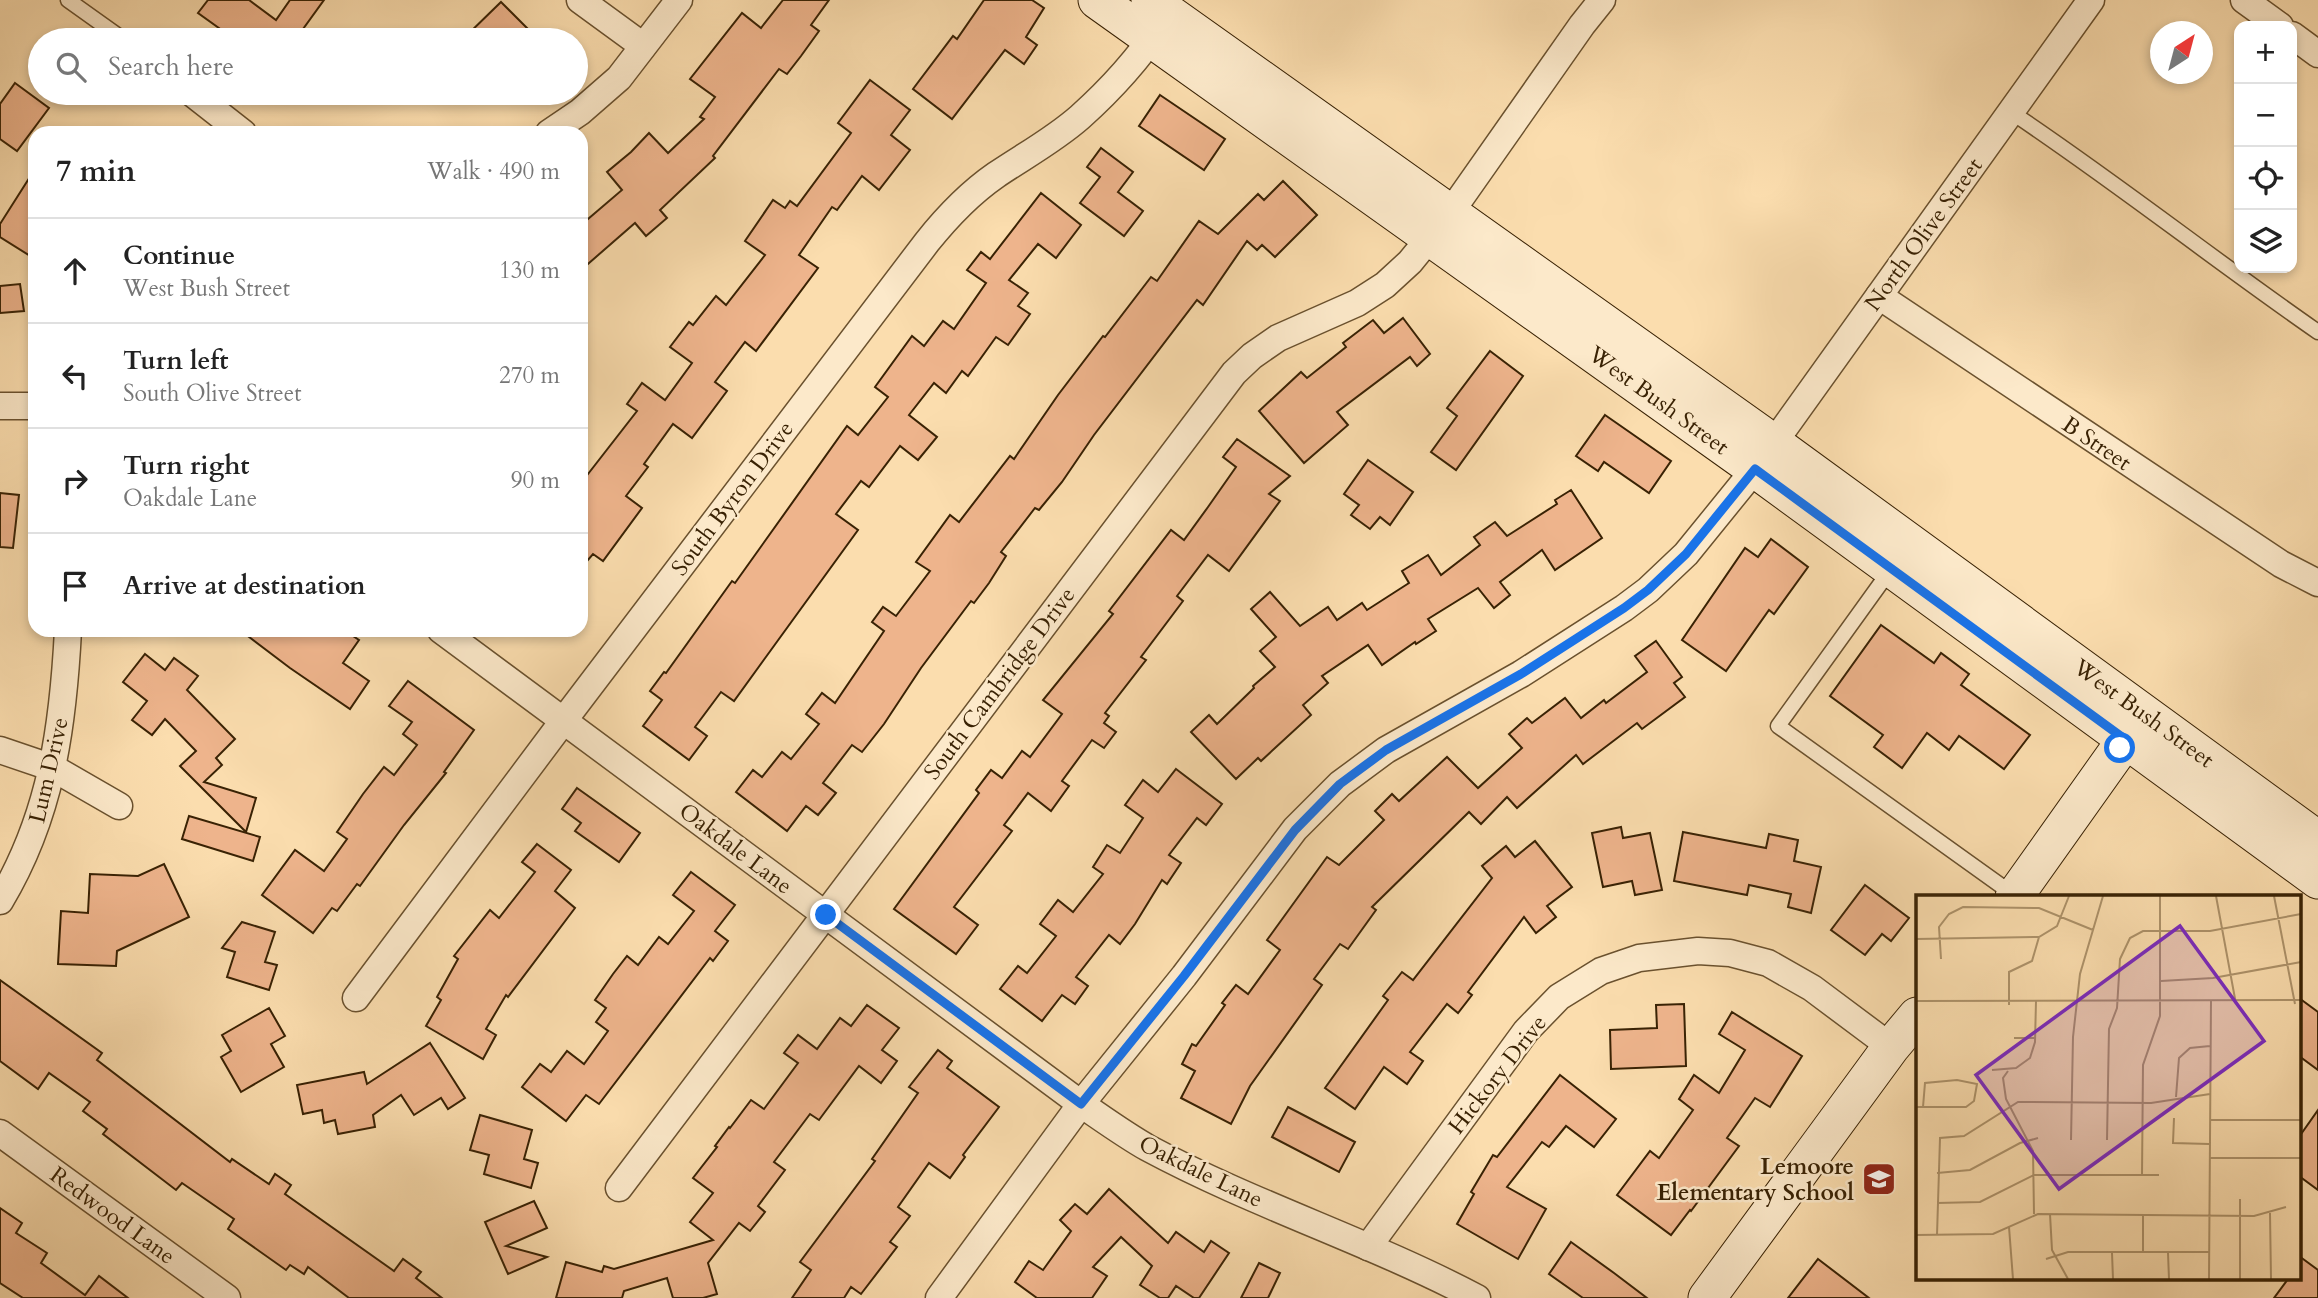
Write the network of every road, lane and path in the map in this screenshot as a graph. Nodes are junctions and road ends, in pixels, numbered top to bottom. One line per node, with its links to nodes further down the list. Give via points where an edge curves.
1 (68, 0): 10 (lane)
2 (580, 0): 12 (street)
3 (679, 0): 12 (street)
4 (1097, 0): 8 (main road, West Bush Street)
5 (1602, 0): 18 (street, South Cambridge Drive)
6 (2091, 0): 15 (street, North Olive Street)
7 (2244, 0): 9 (street)
8 (1162, 13): 18 (main road, West Bush Street); 28 (street, South Byron Drive, via 1079,117 995,176 946,219)
9 (2273, 21)
10 (107, 28)
11 (2297, 39): 13 (street)
12 (643, 46): 17 (street, via 619,78)
13 (2318, 54)
14 (207, 105): 16 (street)
15 (2011, 112): 19 (street, North Olive Street); 20 (lane)
16 (234, 126)
17 (559, 126)
18 (1441, 225): 23 (main road, West Bush Street); 38 (street, South Cambridge Drive, via 1385,285 1357,303 1278,338 1234,373)
19 (1879, 296): 23 (street, North Olive Street); 25 (street, B Street, via 2259,550)
20 (2318, 332)
21 (0, 406): 22 (street)
22 (28, 406)
23 (1763, 456): 24 (main road, West Bush Street); 42 (street, North Olive Street, via 1686,554 1640,596 1521,674 1386,750 1340,784 1295,830)
24 (1900, 555): 29 (main road, West Bush Street); 35 (lane, via 1778,726)
25 (2318, 583)
26 (68, 637): 31 (street, Lum Drive, via 65,697)
27 (451, 637): 28 (street, Oakdale Lane)
28 (564, 720): 38 (street, Oakdale Lane); 39 (street, South Byron Drive)
29 (2135, 727): 33 (main road, West Bush Street); 34 (main road, West Bush Street); 36 (main road)
30 (0, 750): 31 (street)
31 (53, 768): 32 (street); 37 (street, Lum Drive, via 36,828)
32 (119, 806)
33 (2318, 840)
34 (2317, 876)
35 (2014, 895)
36 (2016, 895)
37 (0, 901)
38 (826, 915): 42 (street, Oakdale Lane); 44 (street, South Cambridge Drive)
39 (356, 998)
40 (1916, 1017): 41 (main road)
41 (1891, 1047): 45 (street, Hickory Drive, via 1812,988 1768,963 1730,953 1698,951 1639,958 1601,971 1559,997 1526,1031); 49 (main road)
42 (1081, 1104): 45 (street, Oakdale Lane, via 1146,1147); 47 (street, North Olive Street)
43 (0, 1133): 46 (street, Redwood Lane)
44 (619, 1188)
45 (1368, 1247): 48 (street, Oakdale Lane)
46 (227, 1298)
47 (939, 1298)
48 (1477, 1298)
49 (1707, 1298)

